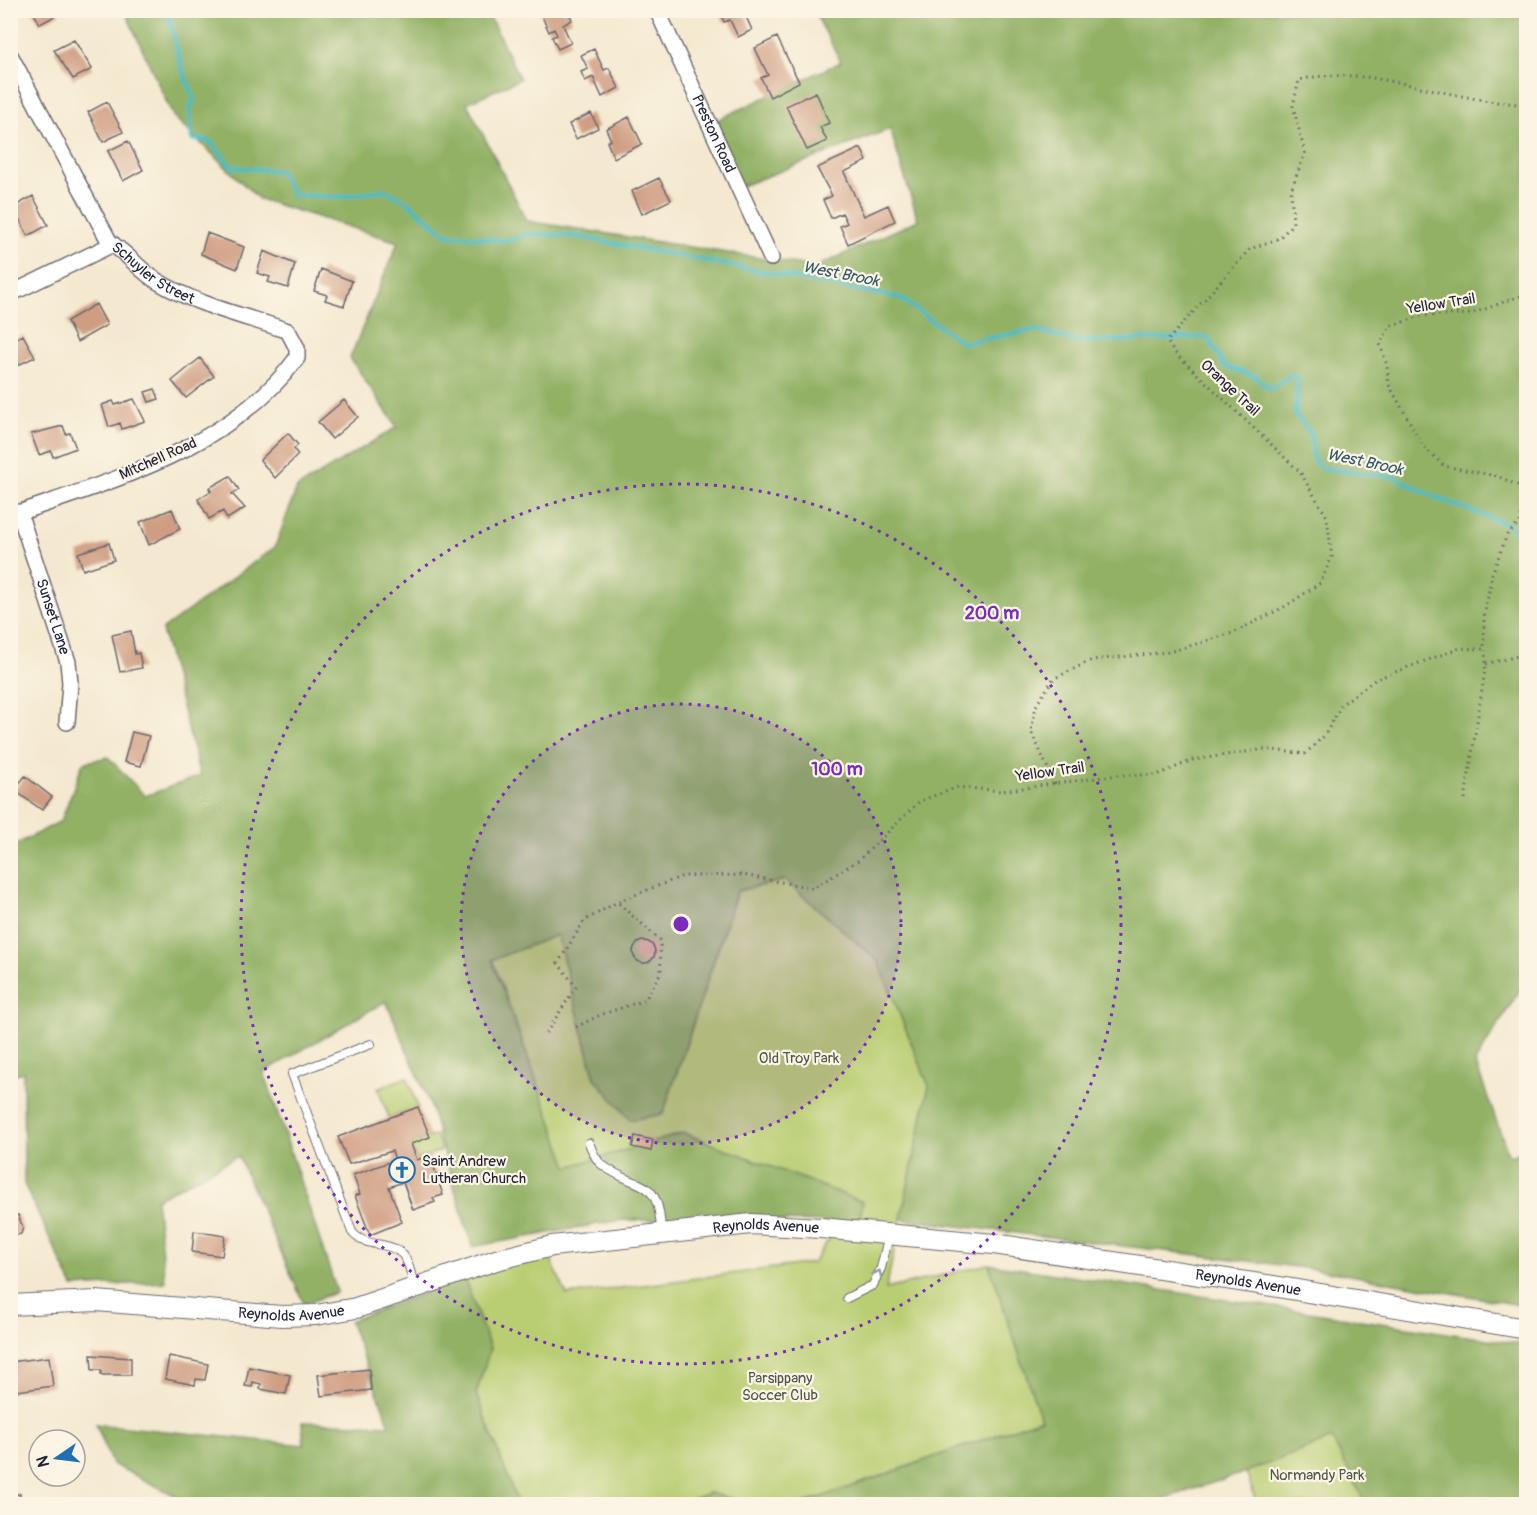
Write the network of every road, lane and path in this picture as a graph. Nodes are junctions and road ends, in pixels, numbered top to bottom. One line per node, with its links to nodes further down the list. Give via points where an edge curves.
1 (657, 10): 5 (street, Preston Road)
2 (10, 55): 4 (street, Schuyler Street)
3 (1527, 104): 15 (path, Orange Trail, via 1452,94 1404,82 1318,75 1299,80 1293,106 1305,153 1291,190 1293,223 1280,238 1250,249 1167,341 1300,472 1327,517 1332,557 1320,583 1233,633 1169,652 1092,660 1053,679 1036,706 1031,731)
4 (113, 244): 6 (street); 8 (street, Schuyler Street, via 155,280 180,293 288,331)
5 (771, 258)
6 (10, 294)
7 (1527, 294): 9 (path, Yellow Trail, via 1471,314 1422,316 1390,326 1380,344 1389,385 1423,446 1444,466 1497,476)
8 (294, 338): 10 (street, Mitchell Road, via 297,358 291,366 264,394 218,429 151,465)
9 (1526, 489): 11 (path, Yellow Trail, via 1520,522 1507,535 1492,574 1484,618)
10 (15, 514): 14 (street, Sunset Lane, via 68,662)
11 (1484, 649): 13 (path); 15 (path, Yellow Trail, via 1460,648 1377,679 1342,705 1325,735 1305,754 1265,749 1193,760 1157,775 1118,775)
12 (1527, 654): 13 (path)
13 (1486, 664): 16 (path)
14 (68, 722)
15 (1055, 784): 17 (path, Yellow Trail, via 1001,791 958,787 920,801 859,860 813,888 743,875 683,876)
16 (1465, 799)
17 (617, 902): 18 (path, via 660,940 661,972 645,1000); 19 (path, Yellow Trail, via 584,921 558,963 576,987)
18 (576, 1027)
19 (546, 1033)
20 (371, 1044): 24 (lane, via 292,1074 352,1232 362,1241 402,1254)
21 (589, 1143): 22 (lane, via 599,1162 645,1185 660,1207)
22 (661, 1232): 23 (street, Reynolds Avenue, via 751,1224); 24 (street, Reynolds Avenue, via 552,1246 496,1260)
23 (890, 1234): 25 (lane, one-way to 23, via 873,1285 882,1268); 27 (street, Reynolds Avenue, via 1006,1246)
24 (415, 1289): 26 (street, Reynolds Avenue, via 356,1308 299,1317 96,1301)
25 (847, 1298)
26 (10, 1305)
27 (1527, 1329)

